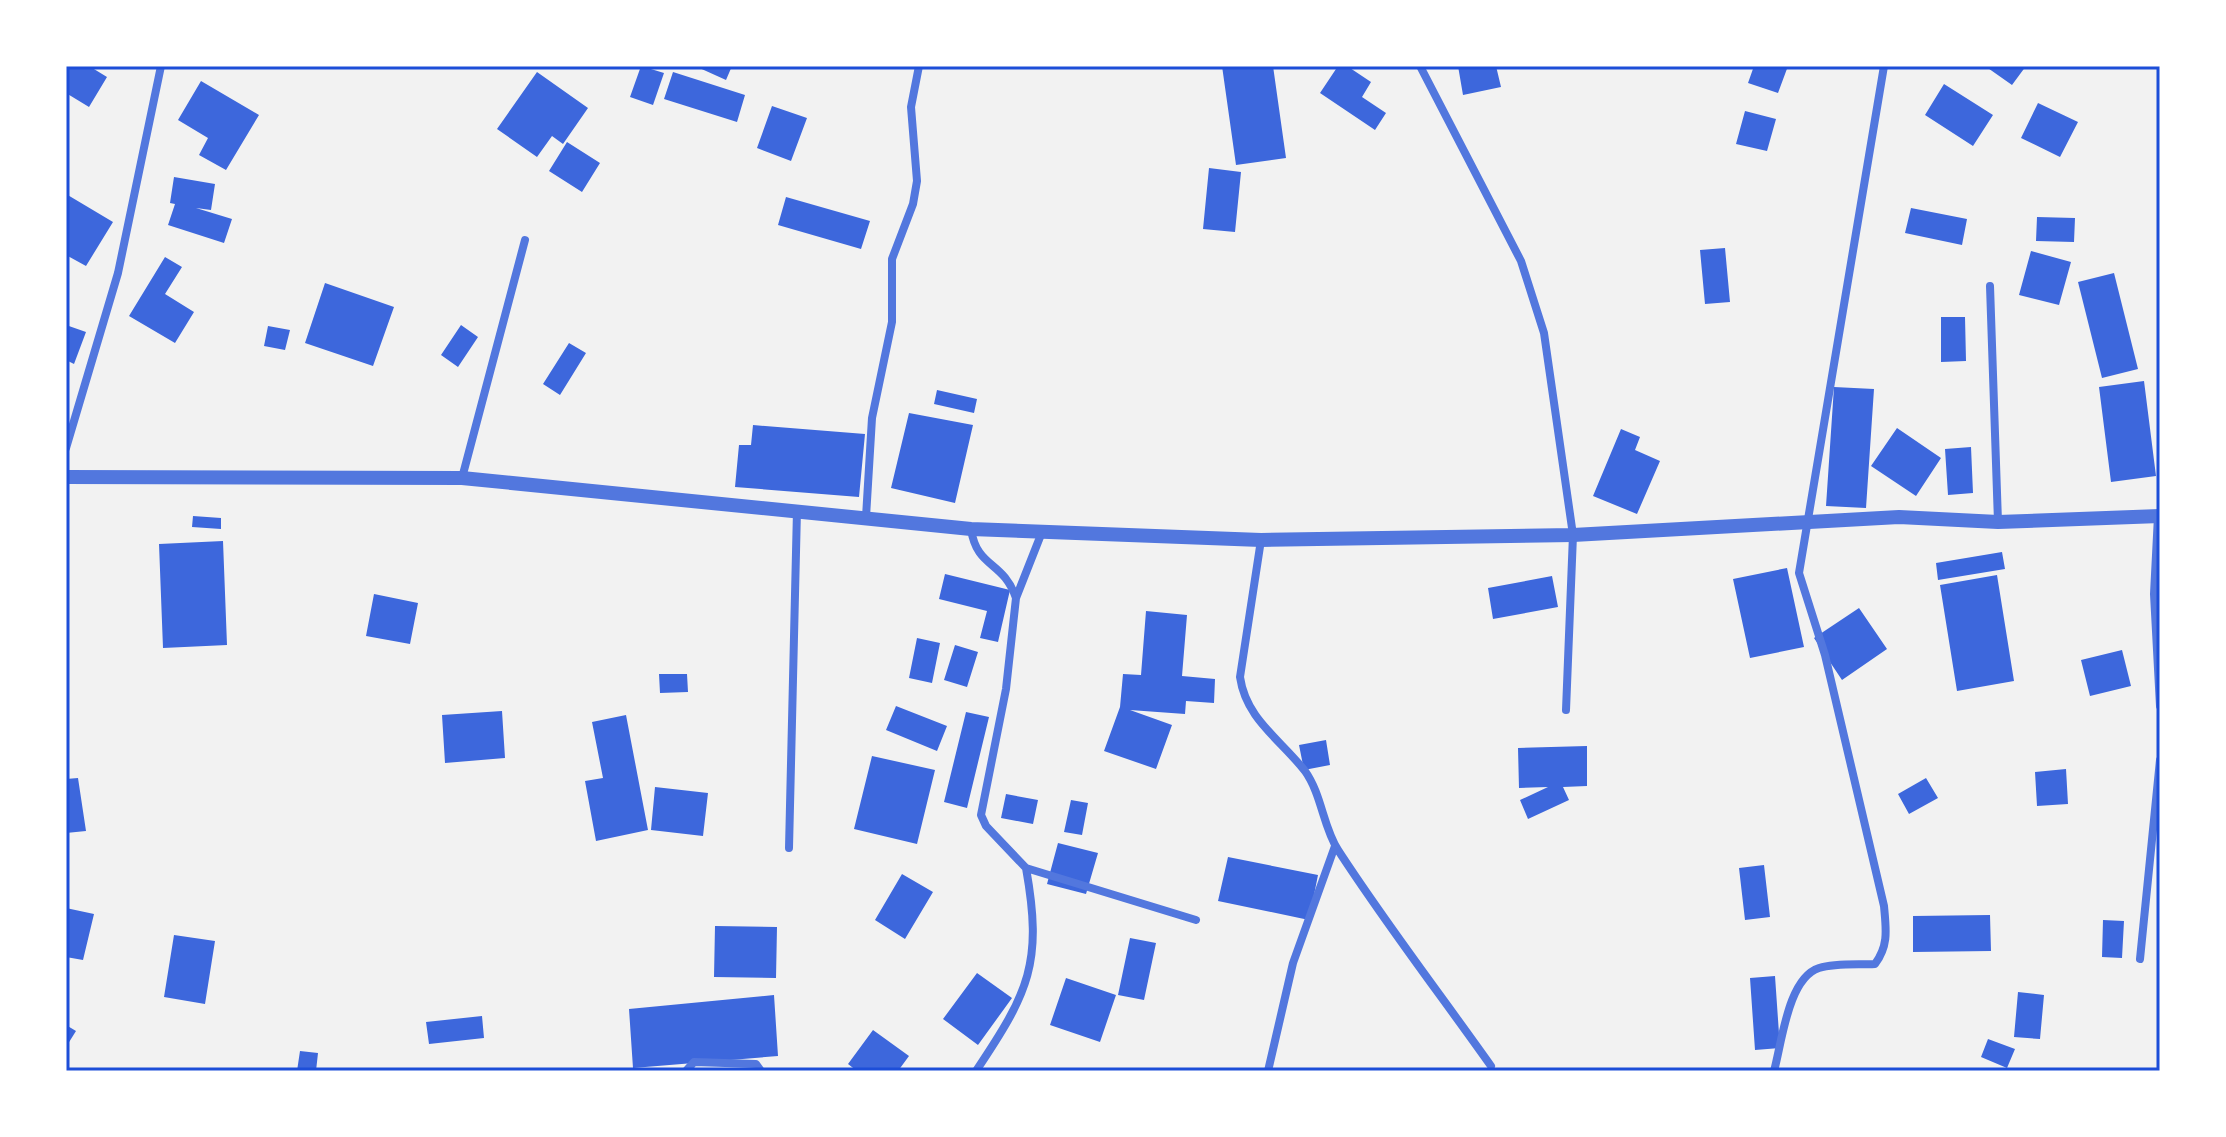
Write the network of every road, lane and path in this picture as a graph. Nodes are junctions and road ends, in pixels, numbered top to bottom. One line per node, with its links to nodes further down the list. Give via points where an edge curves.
1 (161, 66): 7 (street, via 118,273)
2 (919, 66): 12 (street, via 911,107 917,181 892,259 892,322 872,418)
3 (1420, 66): 17 (street, via 1521,261 1544,333)
4 (1884, 66): 13 (street)
5 (525, 240): 9 (street)
6 (1990, 286): 14 (street)
7 (66, 448)
8 (66, 477): 9 (street)
9 (462, 478): 10 (street)
10 (797, 509): 12 (street); 24 (street)
11 (2159, 516): 14 (street); 20 (street, via 2154,594)
12 (866, 517): 15 (street)
13 (1809, 520): 14 (street); 17 (street); 33 (street, via 1799,573 1825,655 1887,935 1875,964 1819,968 1801,980 1792,995)
14 (1998, 522)
15 (971, 529): 16 (street); 19 (street, via 974,547 1009,579)
16 (1042, 532): 18 (street); 19 (street)
17 (1573, 535): 18 (street); 21 (street)
18 (1261, 540): 23 (street, via 1240,677 1243,698 1306,773)
19 (1016, 598): 25 (street, via 1006,689 981,815)
20 (2160, 706)
21 (1566, 710)
22 (2160, 760): 27 (street)
23 (1335, 846): 28 (street); 32 (street, via 1289,975)
24 (789, 848)
25 (1026, 868): 26 (street); 31 (street, via 1035,919 1033,959 1020,1000)
26 (1196, 920)
27 (2140, 959)
28 (1491, 1066)
29 (686, 1071): 30 (street, via 694,1062 743,1061)
30 (761, 1071)
31 (976, 1071)
32 (1268, 1071)
33 (1774, 1071)

